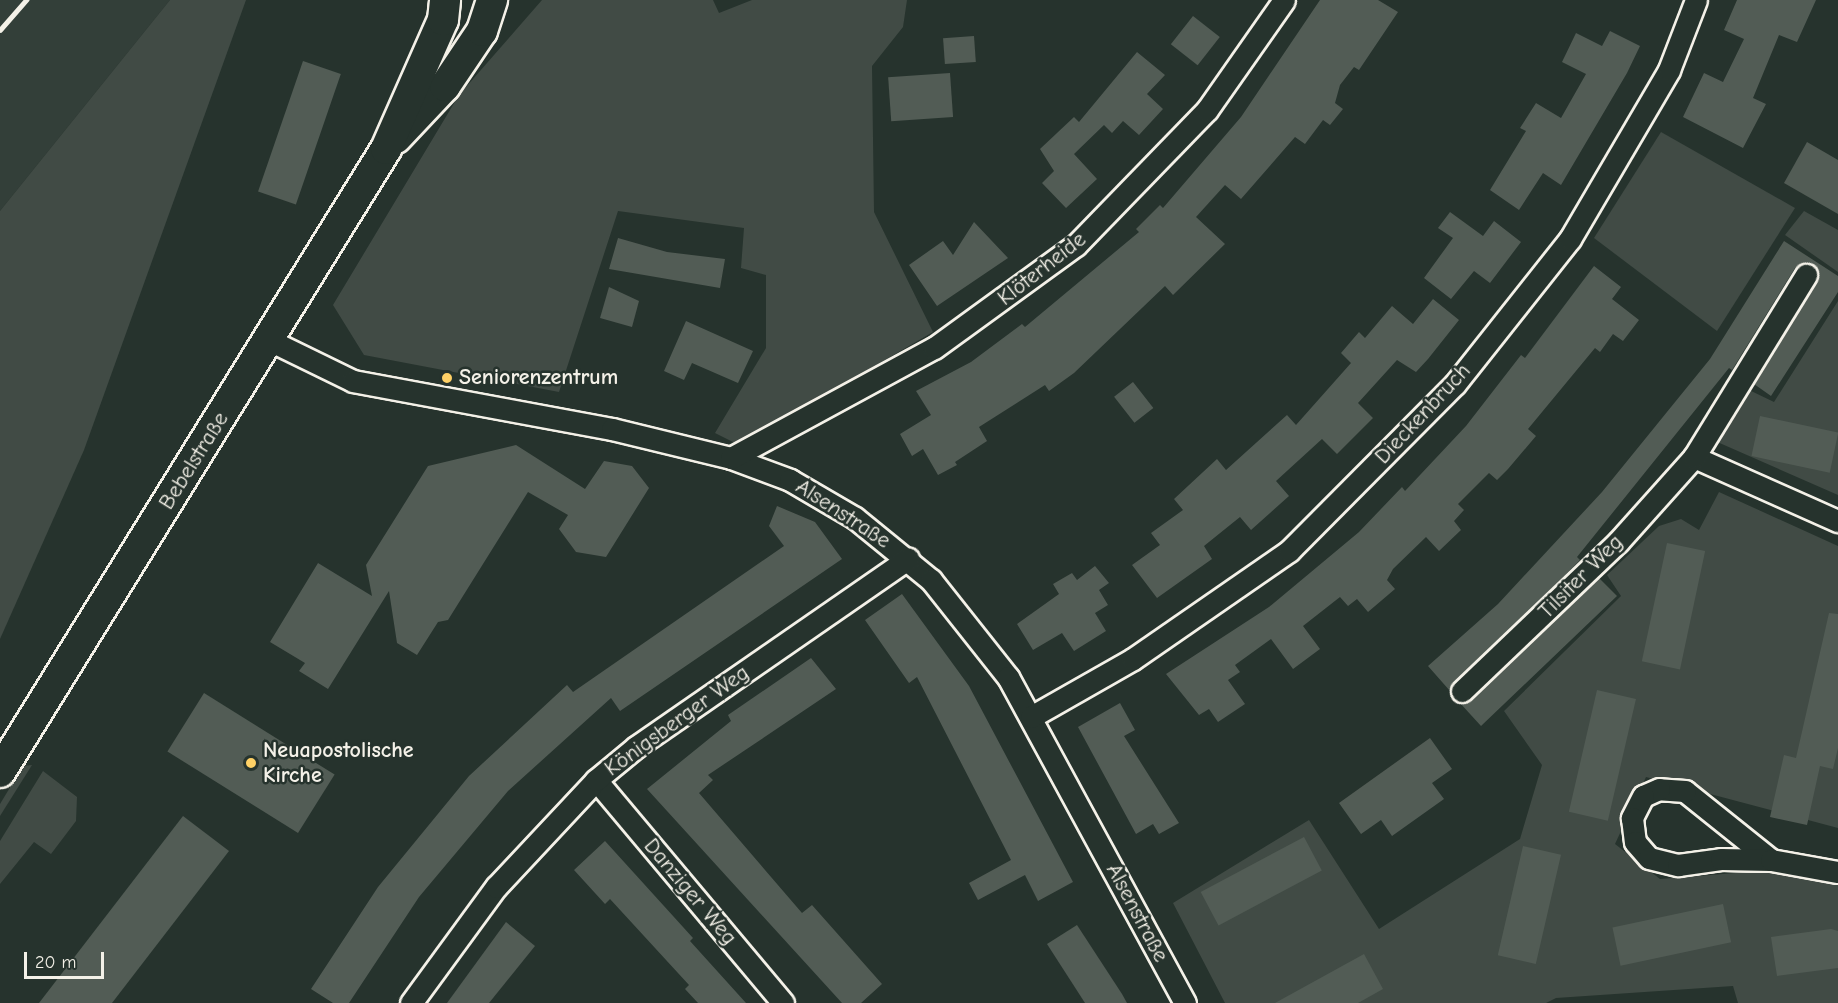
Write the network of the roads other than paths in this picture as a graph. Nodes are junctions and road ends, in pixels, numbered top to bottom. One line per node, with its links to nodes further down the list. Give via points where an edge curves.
1 (445, 0): 5 (main road)
2 (1284, 0): 10 (street, Klöterheide, via 1207,110 1076,245 934,348)
3 (1696, 0): 14 (street, Dieckenbruch, via 1670,70 1570,239 1455,384 1289,551 1133,659)
4 (491, 4): 5 (main road); 6 (main road, Bebelstraße, via 445,86)
5 (435, 38): 6 (main road, Bebelstraße, via 417,68)
6 (386, 149): 8 (main road, Bebelstraße)
7 (1806, 275): 9 (street, Tilsiter Weg)
8 (269, 340): 10 (street, Alsenstraße, via 353,381 612,429); 15 (main road, Bebelstraße)
9 (1694, 457): 11 (street); 13 (street, Tilsiter Weg, via 1618,542)
10 (730, 458): 12 (street, Alsenstraße, via 824,498)
11 (1838, 521)
12 (908, 559): 14 (street, Alsenstraße, via 978,634); 16 (street, Königsberger Weg, via 636,747)
13 (1462, 691)
14 (1030, 717): 21 (street, Alsenstraße)
15 (0, 772)
16 (596, 780): 19 (street, Königsberger Weg, via 496,887); 20 (street, Danziger Weg)
17 (1771, 860): 17 (street, via 1721,859 1678,866 1649,858 1635,842 1632,818 1643,796 1659,789 1685,791); 18 (street)
18 (1838, 872)
19 (411, 1003)
20 (783, 1003)
21 (1185, 1003)

